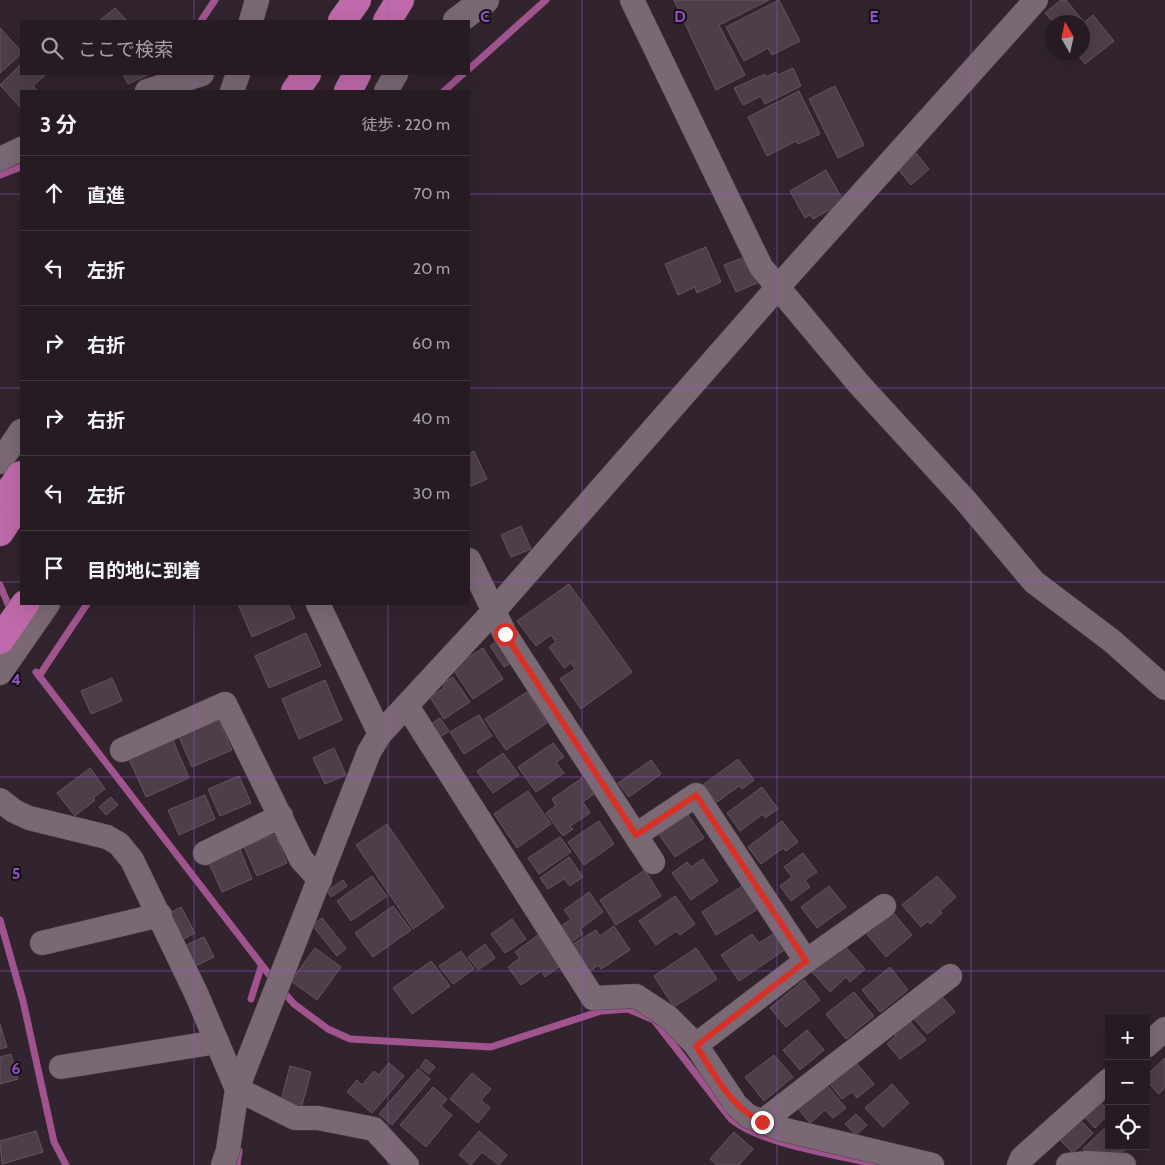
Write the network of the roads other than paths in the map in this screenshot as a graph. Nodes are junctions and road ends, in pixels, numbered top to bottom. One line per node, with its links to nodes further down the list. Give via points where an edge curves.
1 (258, 0): 7 (street)
2 (356, 0): 8 (highway)
3 (400, 0): 9 (highway)
4 (485, 0): 10 (street)
5 (632, 0): 23 (street, via 761,267)
6 (1036, 0): 23 (street)
7 (251, 20)
8 (343, 20)
9 (388, 20)
10 (458, 20)
11 (199, 75): 16 (street)
12 (238, 75): 17 (street)
13 (306, 75): 18 (highway)
14 (357, 75): 19 (highway)
15 (395, 75): 20 (street)
16 (150, 90)
17 (232, 90)
18 (296, 90)
19 (349, 90)
20 (387, 90)
21 (20, 149): 22 (street)
22 (0, 159)
23 (778, 288): 34 (street); 37 (street, via 1034,582 1112,641)
24 (20, 432): 25 (street)
25 (0, 462)
26 (20, 476): 28 (highway)
27 (20, 502): 29 (highway)
28 (0, 504)
29 (0, 532)
30 (470, 562): 34 (street)
31 (24, 605): 35 (highway)
32 (47, 605): 36 (street)
33 (318, 605): 39 (street)
34 (494, 612): 38 (street); 43 (street)
35 (0, 640)
36 (0, 673)
37 (1165, 688)
38 (407, 706): 39 (street); 55 (street, via 593,998 636,996 668,1017)
39 (380, 734): 46 (street, via 369,752)
40 (122, 750): 42 (street, via 225,704)
41 (0, 800): 48 (street, via 29,818 107,837 119,844 132,860)
42 (281, 816): 44 (street); 46 (street, via 301,859)
43 (636, 835): 45 (street); 50 (street, via 696,795)
44 (205, 853)
45 (653, 862)
46 (320, 880): 58 (street)
47 (884, 906): 50 (street)
48 (160, 914): 49 (street); 53 (street)
49 (42, 943)
50 (806, 961): 55 (street)
51 (950, 976): 59 (street)
52 (1165, 1029): 54 (street)
53 (217, 1042): 56 (street); 58 (street)
54 (1150, 1042)
55 (696, 1046): 59 (street, via 736,1105 748,1116)
56 (61, 1067)
57 (1105, 1084): 63 (street, via 1022,1158)
58 (237, 1089): 60 (street); 61 (street, via 296,1118 318,1118 374,1129)
59 (762, 1122): 62 (street)
60 (223, 1165)
61 (407, 1165)
62 (932, 1165)
63 (1019, 1165)
64 (1068, 1165): 65 (street)
65 (1124, 1165)

